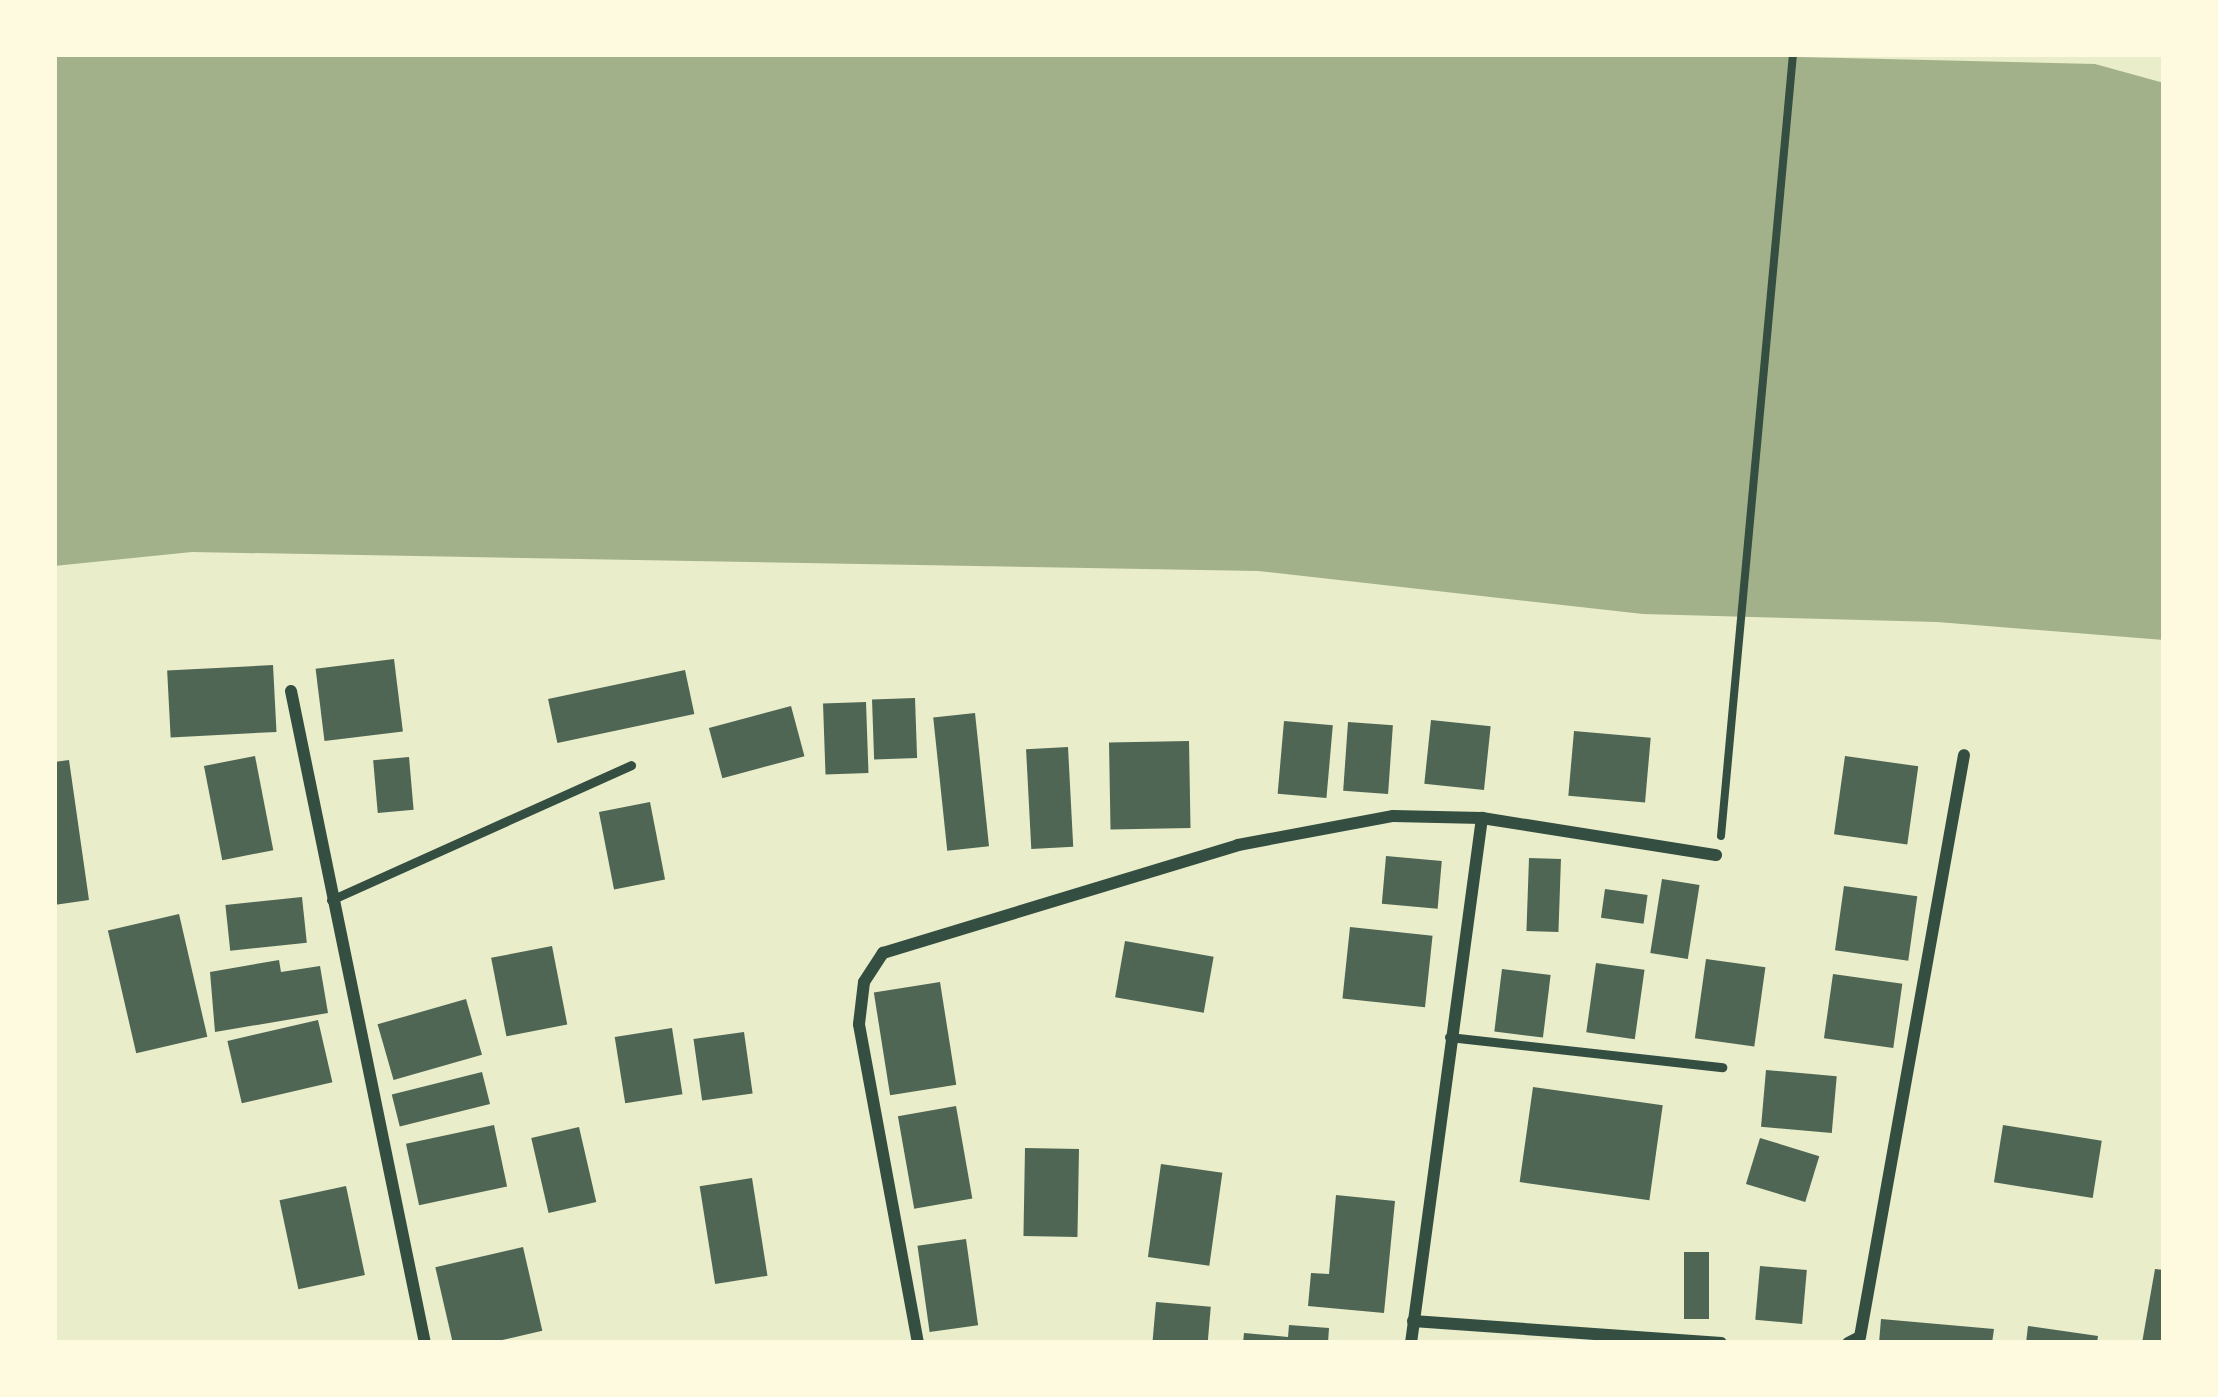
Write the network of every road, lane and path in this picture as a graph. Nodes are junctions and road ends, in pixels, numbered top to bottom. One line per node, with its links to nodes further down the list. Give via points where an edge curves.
1 (1793, 54): 5 (path)
2 (291, 691): 8 (street)
3 (1964, 755): 16 (street, via 1860,1337)
4 (631, 765): 8 (lane)
5 (1730, 803)
6 (1482, 818): 7 (street); 9 (street); 13 (street, via 1393,816 1309,827 883,953 864,982 859,1024)
7 (1716, 855)
8 (331, 901): 12 (street)
9 (1449, 1037): 10 (lane); 11 (street)
10 (1722, 1067)
11 (1413, 1321): 14 (street); 15 (street)
12 (425, 1343)
13 (918, 1343)
14 (1411, 1343)
15 (1721, 1343)
16 (1848, 1343)

